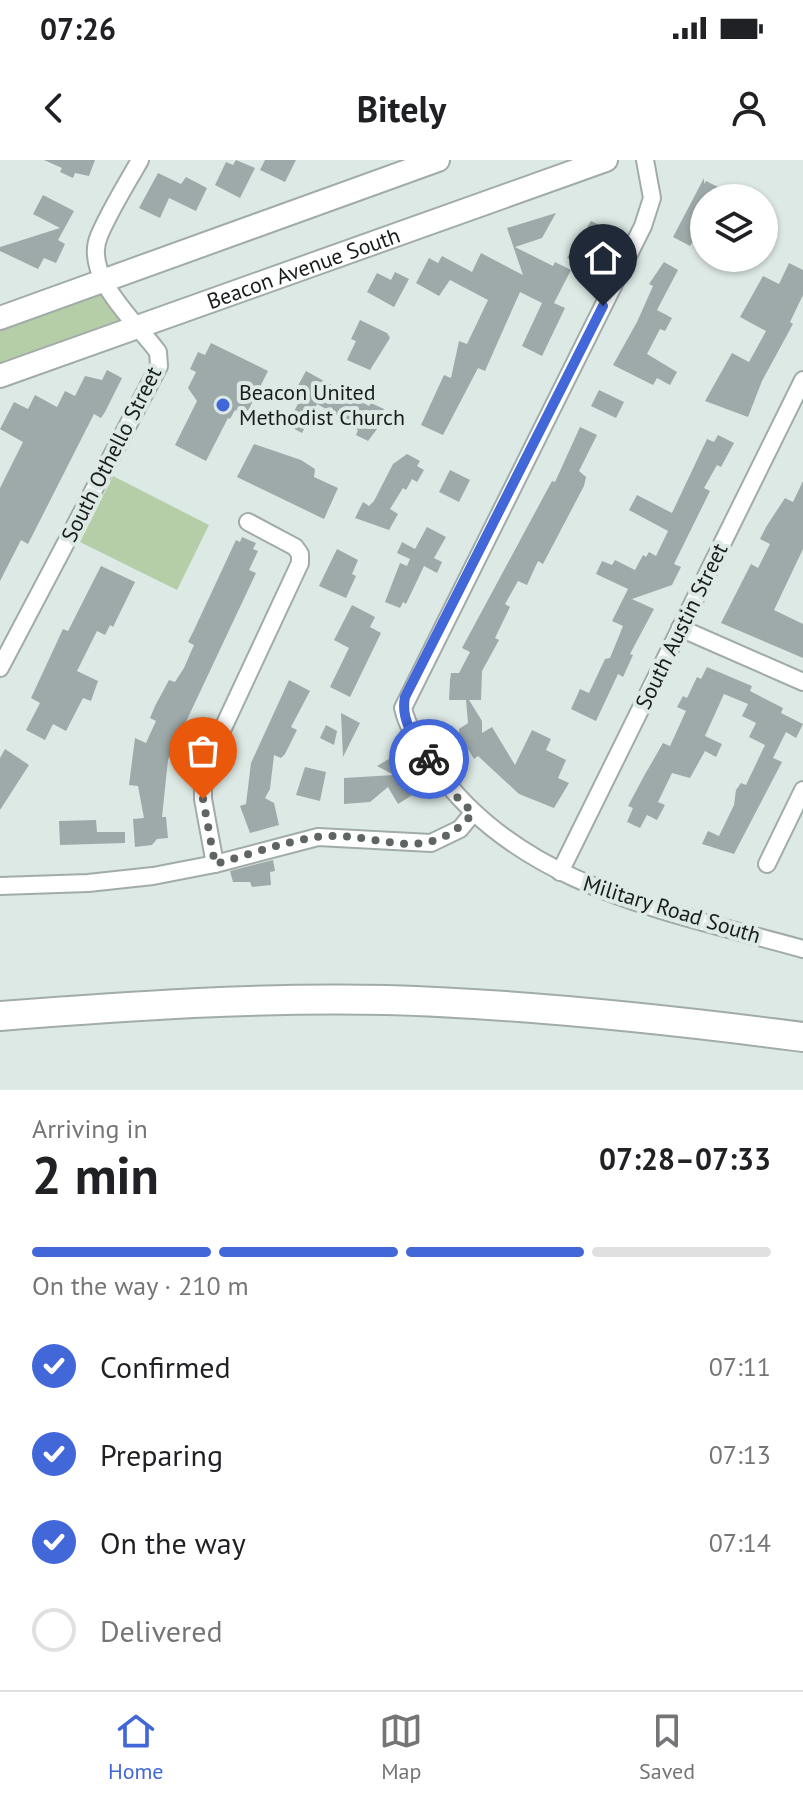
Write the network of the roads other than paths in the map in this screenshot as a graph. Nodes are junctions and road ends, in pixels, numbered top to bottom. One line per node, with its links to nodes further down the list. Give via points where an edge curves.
1 (140, 160): 5 (street, South Othello Street, via 98,238 97,265)
2 (438, 160): 5 (main road)
3 (606, 160): 7 (main road, Beacon Avenue South)
4 (645, 160): 15 (street, Military Road South, via 652,198 643,226 405,697 403,708 414,737)
5 (104, 281): 6 (main road); 7 (street, South Othello Street)
6 (0, 318)
7 (140, 328): 8 (main road, Beacon Avenue South); 12 (street, South Othello Street, via 158,352 159,366)
8 (0, 376)
9 (803, 380): 11 (street, South Austin Street)
10 (248, 522): 16 (street, via 295,547 300,563 203,771)
11 (680, 628): 13 (street); 18 (street, South Austin Street)
12 (0, 668)
13 (803, 682)
14 (803, 790): 17 (street)
15 (473, 813): 16 (street, via 460,829 431,843 318,837); 18 (street, Military Road South, via 524,853)
16 (215, 864): 19 (street, via 88,883)
17 (767, 864)
18 (560, 872): 20 (street, Military Road South, via 605,892)
19 (0, 886)
20 (803, 949)
21 (0, 1016): 22 (highway, via 160,1003 387,1000 641,1016)
22 (803, 1037)

